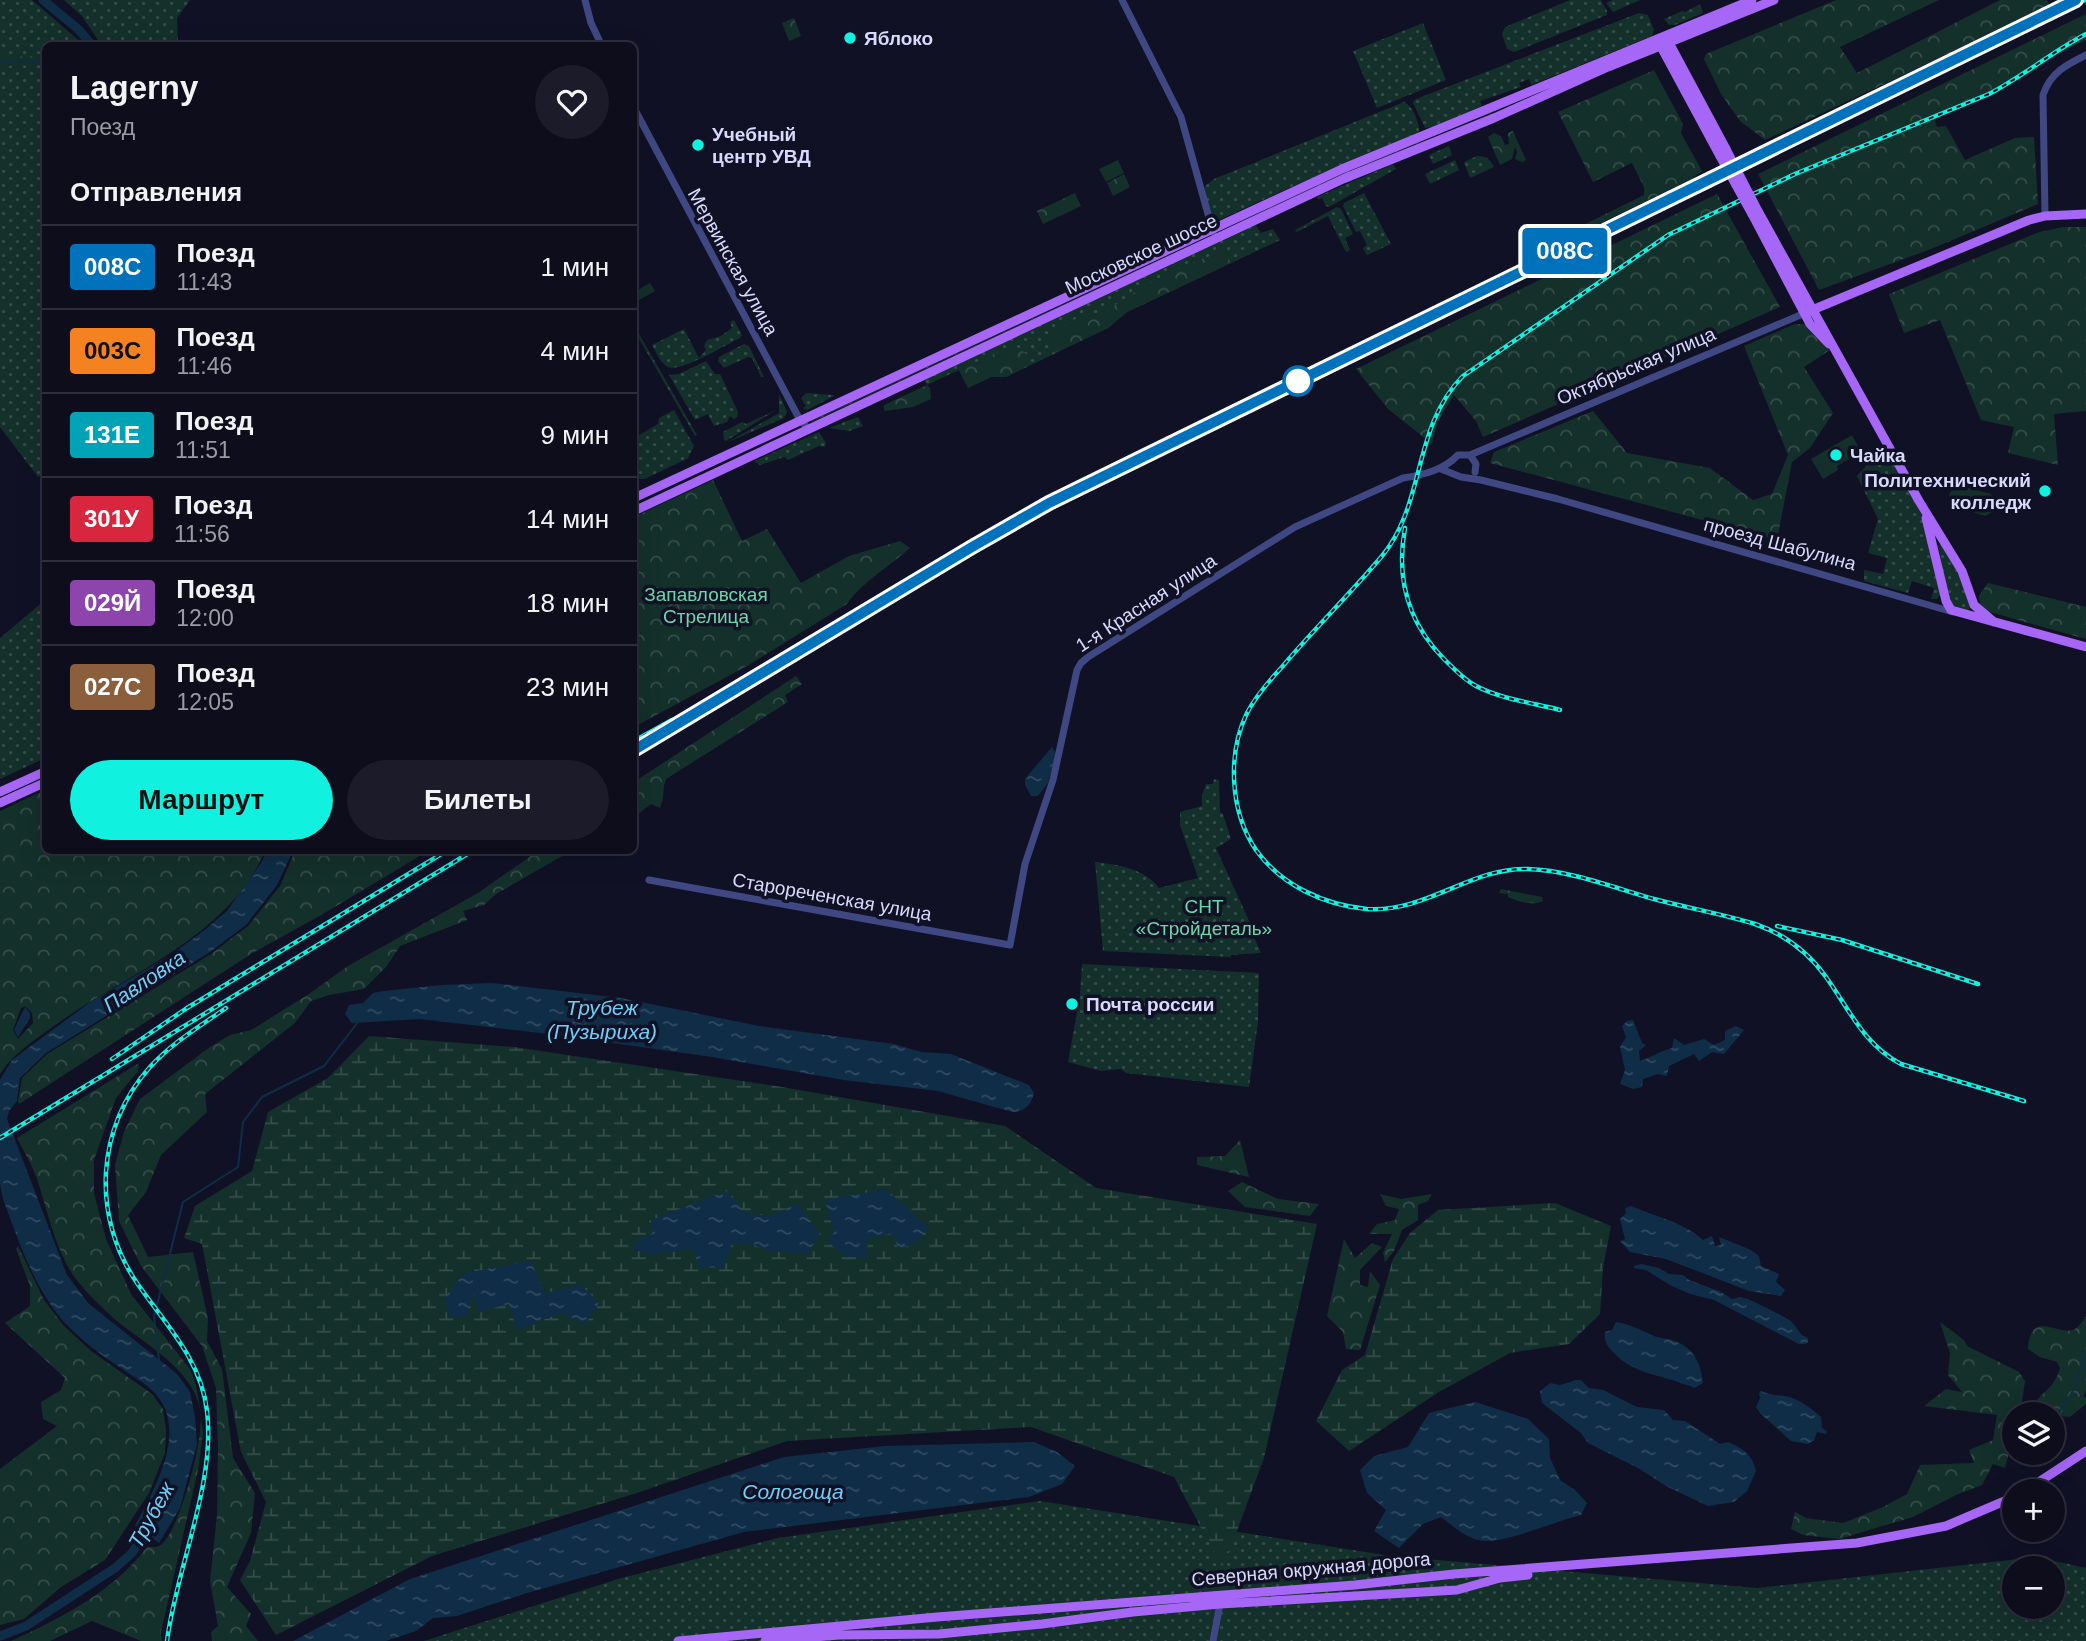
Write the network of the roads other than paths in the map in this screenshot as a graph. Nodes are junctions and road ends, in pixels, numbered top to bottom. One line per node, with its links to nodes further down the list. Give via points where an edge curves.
1 (585, 0): 6 (street)
2 (1122, 0): 11 (street, via 1181,117)
3 (1774, 0): 4 (main road, Московское шоссе)
4 (1747, 3): 5 (main road, Московское шоссе)
5 (1663, 40): 11 (main road, Московское шоссе, via 1342,169); 12 (main road, Московское шоссе); 13 (main road, bridge)
6 (600, 42)
7 (2086, 55): 10 (street, via 2057,71 2043,95)
8 (637, 114): 14 (street, Мервинская улица)
9 (2086, 214): 10 (main road, Октябрьская улица)
10 (2045, 216): 13 (main road, Октябрьская улица)
11 (1212, 228): 12 (street); 14 (main road, Московское шоссе)
12 (1215, 239): 15 (main road, Московское шоссе)
13 (1809, 311): 16 (street, Октябрьская улица, via 1481,450); 24 (main road)
14 (800, 420): 15 (street, Мервинская улица); 23 (main road, Московское шоссе)
15 (808, 429): 25 (main road, Московское шоссе)
16 (1473, 458): 17 (street, via 1458,455); 19 (street)
17 (1452, 463): 18 (street, 1-я Красная улица); 20 (street)
18 (1440, 468): 20 (street, проезд Шабулина); 38 (street, 1-я Красная улица, via 1403,478 1295,527 1081,663 1053,780 1025,863)
19 (1475, 472): 21 (street); 22 (street)
20 (1454, 473): 21 (street, проезд Шабулина)
21 (1465, 478): 22 (street, проезд Шабулина)
22 (1482, 480): 27 (street, проезд Шабулина)
23 (637, 497)
24 (1920, 501): 26 (main road); 28 (main road, via 1962,571)
25 (637, 509)
26 (1945, 593): 27 (street, via 1938,603); 29 (main road)
27 (1928, 604): 29 (street, проезд Шабулина)
28 (1974, 605): 30 (main road); 31 (main road)
29 (1953, 612): 30 (main road, проезд Шабулина)
30 (1967, 616): 31 (main road, проезд Шабулина)
31 (1994, 622): 32 (main road, проезд Шабулина)
32 (2086, 647)
33 (42, 773): 35 (main road)
34 (42, 784): 36 (main road)
35 (0, 792)
36 (0, 803)
37 (649, 880): 38 (street, Старореченская улица)
38 (1010, 945)
39 (2086, 1451): 41 (main road)
40 (2086, 1458): 42 (main road)
41 (2043, 1479)
42 (2054, 1479)
43 (2002, 1502): 45 (main road)
44 (2002, 1509): 45 (main road)
45 (1944, 1529): 46 (main road, Северная окружная дорога, via 1857,1543); 47 (main road, Северная окружная дорога, via 1860,1547 1500,1578)
46 (1454, 1574): 47 (main road, via 1465,1581); 49 (main road, Северная окружная дорога)
47 (1457, 1590): 48 (main road, Северная окружная дорога)
48 (1220, 1604): 50 (main road, Северная окружная дорога); 53 (street)
49 (937, 1617): 50 (main road, via 930,1620 928,1628); 51 (main road, Северная окружная дорога)
50 (939, 1634): 52 (main road, Северная окружная дорога)
51 (678, 1641)
52 (765, 1641)
53 (1213, 1641)

